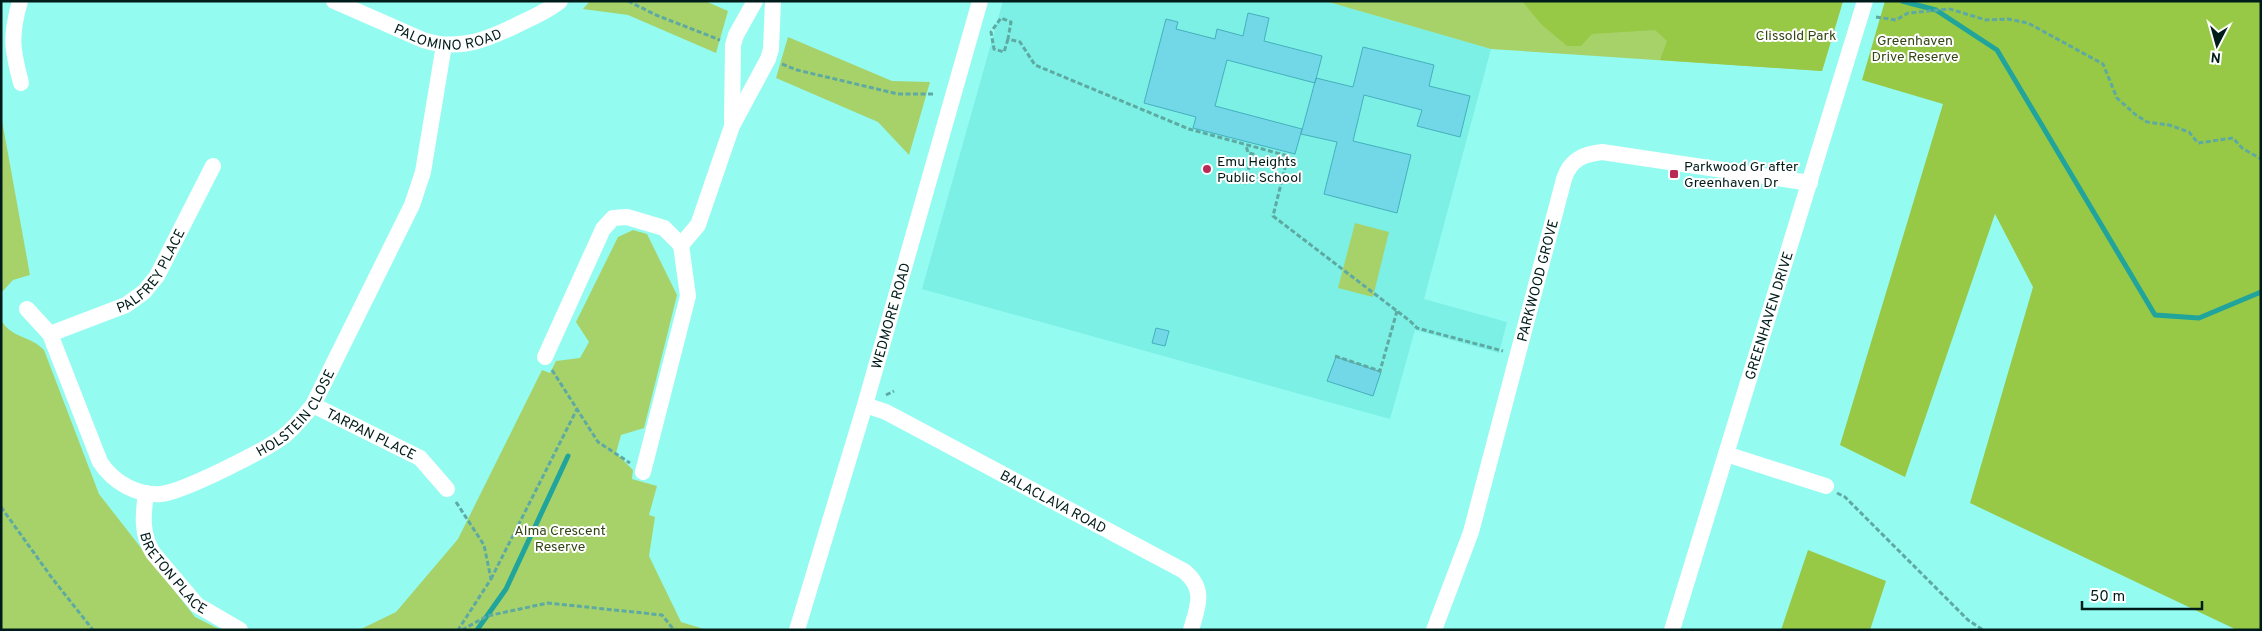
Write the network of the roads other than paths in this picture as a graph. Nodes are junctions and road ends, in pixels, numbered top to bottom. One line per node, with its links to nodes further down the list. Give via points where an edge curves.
1 (20, 1): 9 (street, via 12,41)
2 (334, 1): 8 (street, PALOMINO ROAD, via 423,40)
3 (560, 1): 8 (street, PALOMINO ROAD, via 487,39 465,45)
4 (755, 1): 10 (street, via 733,45)
5 (773, 1): 10 (street, via 771,50)
6 (980, 1): 17 (street, WEDMORE ROAD)
7 (1863, 8): 12 (street, GREENHAVEN DRIVE)
8 (444, 45): 18 (street, HOLSTEIN CLOSE, via 421,182)
9 (21, 83)
10 (732, 126): 13 (street, via 698,225)
11 (213, 166): 15 (street, PALFREY PLACE, via 157,276 144,292 126,304)
12 (1810, 183): 19 (street, GREENHAVEN DRIVE); 24 (street, PARKWOOD GROVE, via 1602,152 1591,153 1571,164 1564,179 1471,532)
13 (681, 245): 16 (street, via 664,228 627,218 613,218 603,228); 20 (street, via 688,296)
14 (27, 309): 15 (street, HOLSTEIN CLOSE)
15 (50, 334): 23 (street, HOLSTEIN CLOSE, via 104,468 119,482)
16 (545, 357)
17 (865, 405): 26 (street, WEDMORE ROAD); 27 (street, BALACLAVA ROAD, via 886,412 1184,571 1198,588)
18 (313, 406): 22 (street, TARPAN PLACE, via 420,458); 23 (street, HOLSTEIN CLOSE, via 286,435 267,447 182,489)
19 (1726, 454): 21 (street); 28 (street, GREENHAVEN DRIVE)
20 (643, 472)
21 (1826, 486)
22 (447, 489)
23 (146, 494): 25 (street, BRETON PLACE, via 143,526 153,553 197,605)
24 (1437, 629)
25 (240, 630)
26 (796, 630)
27 (1191, 630)
28 (1672, 630)

